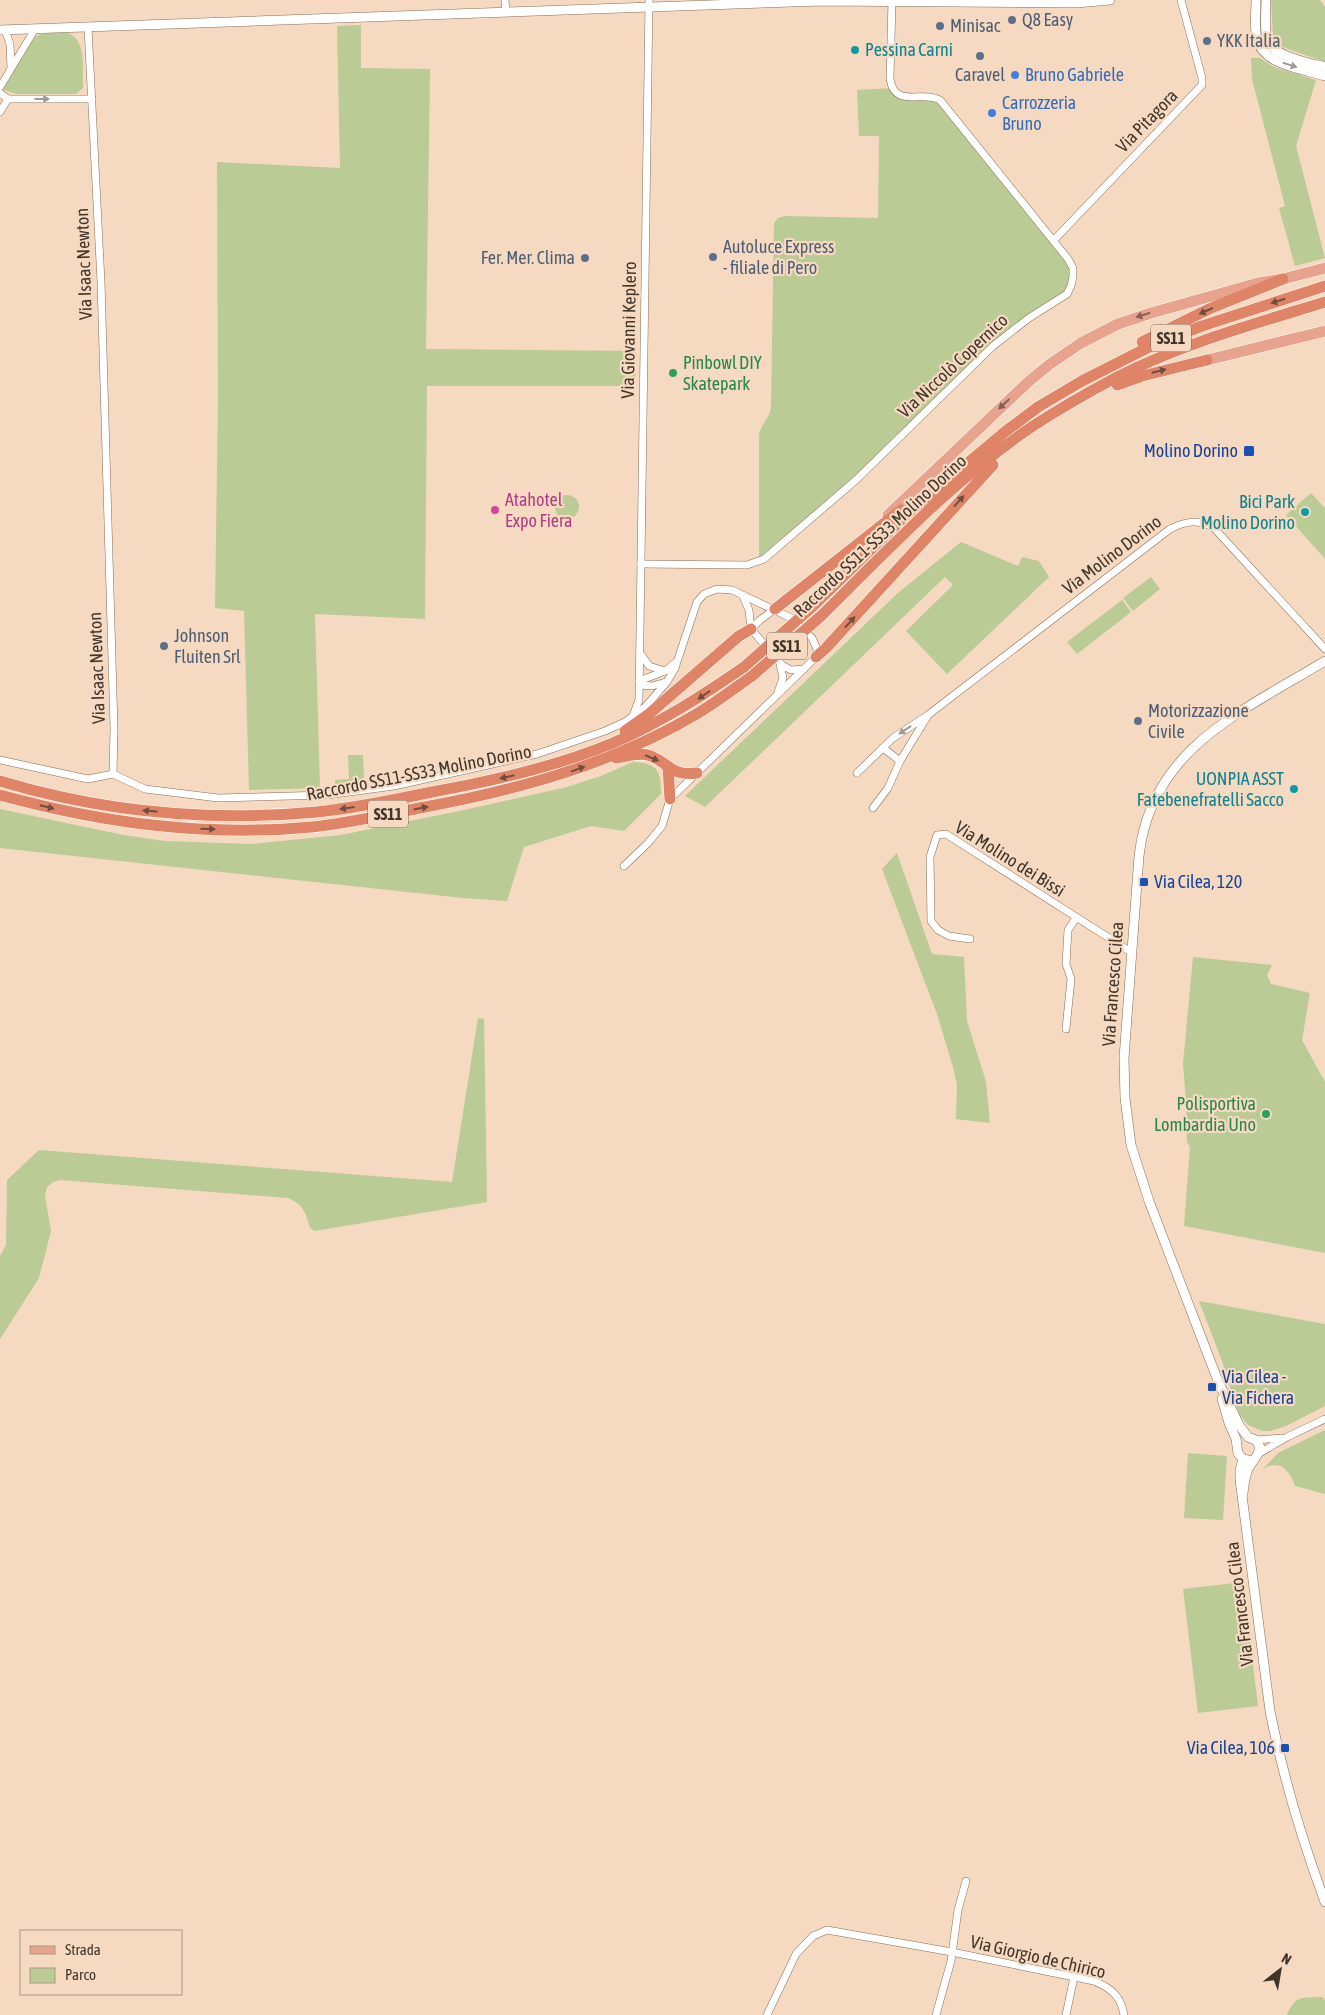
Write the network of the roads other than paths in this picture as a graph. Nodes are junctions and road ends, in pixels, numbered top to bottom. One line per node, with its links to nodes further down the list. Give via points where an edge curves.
1 (505, 0): 10 (street)
2 (1110, 0): 7 (street, via 1076,3)
3 (1181, 0): 22 (street, Via Pitagora, via 1202,85)
4 (1256, 0): 16 (street, one-way to 16, via 1257,38 1264,52 1280,62)
5 (1266, 0): 14 (street, via 1268,44 1275,51)
6 (892, 1): 7 (street); 8 (street); 22 (street, Via Niccolò Copernico, via 890,79 894,91 904,96 940,100)
7 (958, 1)
8 (767, 2): 9 (street)
9 (649, 4): 10 (street); 34 (street, Via Giovanni Keplero)
10 (506, 11): 11 (street)
11 (88, 28): 12 (street); 20 (street, Via Isaac Newton)
12 (36, 29): 13 (street); 15 (street)
13 (2, 30): 15 (street, via 10,44)
14 (1325, 67)
15 (11, 69): 17 (street)
16 (1325, 76)
17 (0, 88)
18 (0, 93): 19 (street)
19 (8, 99): 20 (street, one-way to 20); 21 (street)
20 (92, 99): 60 (street, Via Isaac Newton, via 106,449)
21 (0, 112)
22 (1054, 240): 34 (street, Via Niccolò Copernico, via 1072,268 1073,281 1067,294 1028,318 993,346 856,480 770,555 747,565)
23 (1325, 268): 24 (main road)
24 (1283, 279): 30 (highway, one-way to 30, via 1194,316 1074,377 1046,396); 33 (main road, one-way to 33, via 1258,283 1135,318 1081,343 1028,382)
25 (1325, 286): 30 (highway, SS11, one-way to 30, via 1153,345 1082,381)
26 (1325, 302): 29 (highway, SS11, via 1173,352)
27 (1325, 331): 28 (main road)
28 (1207, 360): 29 (highway, one-way to 28, via 1087,400 1120,383)
29 (1065, 406): 31 (highway, Raccordo SS11-SS33 Molino Dorino / SS11)
30 (1028, 415): 32 (highway, Raccordo SS11-SS33 Molino Dorino / SS11)
31 (1045, 419): 40 (highway, one-way to 31, via 986,471); 46 (highway, Raccordo SS11-SS33 Molino Dorino / SS11, bridge, via 961,482 821,616)
32 (1006, 431): 33 (highway, via 969,453); 46 (highway, Raccordo SS11-SS33 Molino Dorino / SS11, bridge, via 907,514)
33 (856, 545): 36 (highway)
34 (641, 564): 39 (street, Via Giovanni Keplero)
35 (743, 596): 36 (street); 37 (street); 41 (street, via 722,588 704,594 694,607)
36 (775, 609): 37 (street); 40 (street, via 791,618 812,638 817,649)
37 (752, 629): 43 (street); 54 (highway, via 739,636 631,728)
38 (1325, 649): 50 (street, Via Molino Dorino, via 1220,533 1209,525 1191,521 1170,529)
39 (640, 653): 45 (street, via 649,666); 48 (street, Via Giovanni Keplero)
40 (816, 657): 44 (street)
41 (678, 661): 45 (street); 47 (street)
42 (1325, 661): 68 (street, Via Francesco Cilea, via 1208,734 1171,771 1153,802 1140,842)
43 (780, 664): 44 (street, via 791,670); 49 (street, via 783,678)
44 (805, 668): 49 (street)
45 (665, 671): 48 (street)
46 (748, 672): 54 (highway, Raccordo SS11-SS33 Molino Dorino / SS11, one-way to 54, via 653,724); 55 (highway, Raccordo SS11-SS33 Molino Dorino / SS11, via 701,712)
47 (667, 682): 48 (street, via 652,686); 51 (street, via 645,707)
48 (640, 683): 51 (street, Via Giovanni Keplero, via 638,705)
49 (778, 693): 58 (street)
50 (928, 715): 52 (street, one-way to 52); 56 (street)
51 (631, 717): 60 (street, via 605,731 537,754 394,786 327,795 218,798 146,789)
52 (883, 748): 56 (street); 59 (street)
53 (0, 760): 60 (street, via 88,779)
54 (567, 760): 61 (highway, Raccordo SS11-SS33 Molino Dorino / SS11, one-way to 61, via 489,781 382,802 318,812 254,816 125,809 59,797)
55 (600, 761): 57 (highway, one-way to 57, via 640,754); 62 (highway, Raccordo SS11-SS33 Molino Dorino / SS11, one-way to 55, via 77,814 162,827 288,829 337,824 485,796)
56 (900, 762): 64 (street, via 888,788)
57 (668, 767): 58 (highway, via 680,774); 63 (highway)
58 (697, 773): 63 (street)
59 (857, 773)
60 (113, 774)
61 (0, 781)
62 (0, 795)
63 (670, 800): 65 (street, via 662,826)
64 (873, 808)
65 (624, 866)
66 (1076, 918): 67 (street, Via Molino dei Bissi, via 946,834 937,835 930,857 931,921 949,936); 68 (street, Via Molino dei Bissi); 69 (street, Via Molino dei Bissi, via 1068,930 1066,964 1071,978)
67 (970, 939)
68 (1131, 952): 70 (street, Via Francesco Cilea, via 1124,1079 1131,1145 1149,1201)
69 (1066, 1029)
70 (1218, 1380): 73 (street, Via Francesco Cilea, via 1239,1426); 74 (street, Via Francesco Cilea)
71 (1325, 1419): 72 (street)
72 (1287, 1437): 73 (street, via 1272,1440); 75 (street)
73 (1252, 1438): 74 (street, via 1241,1440); 75 (street, Via Francesco Cilea, via 1260,1447)
74 (1238, 1445): 76 (street, Via Francesco Cilea, via 1238,1453)
75 (1256, 1456): 76 (street); 77 (street, Via Francesco Cilea, via 1247,1471)
76 (1243, 1459): 77 (street, Via Francesco Cilea, via 1240,1470)
77 (1243, 1493): 79 (street, Via Francesco Cilea, via 1270,1711 1292,1805)
78 (966, 1881): 80 (street, Via Giorgio de Chirico)
79 (1325, 1902)
80 (952, 1952): 81 (street, Via Giorgio de Chirico); 82 (street, Via Giorgio de Chirico, via 827,1930 813,1936 796,1954); 83 (street, Via Giorgio de Chirico)
81 (1074, 1977): 84 (street); 85 (street, Via Giorgio de Chirico, via 1102,1984 1116,1994)
82 (767, 2015)
83 (936, 2015)
84 (1066, 2015)
85 (1124, 2015)

